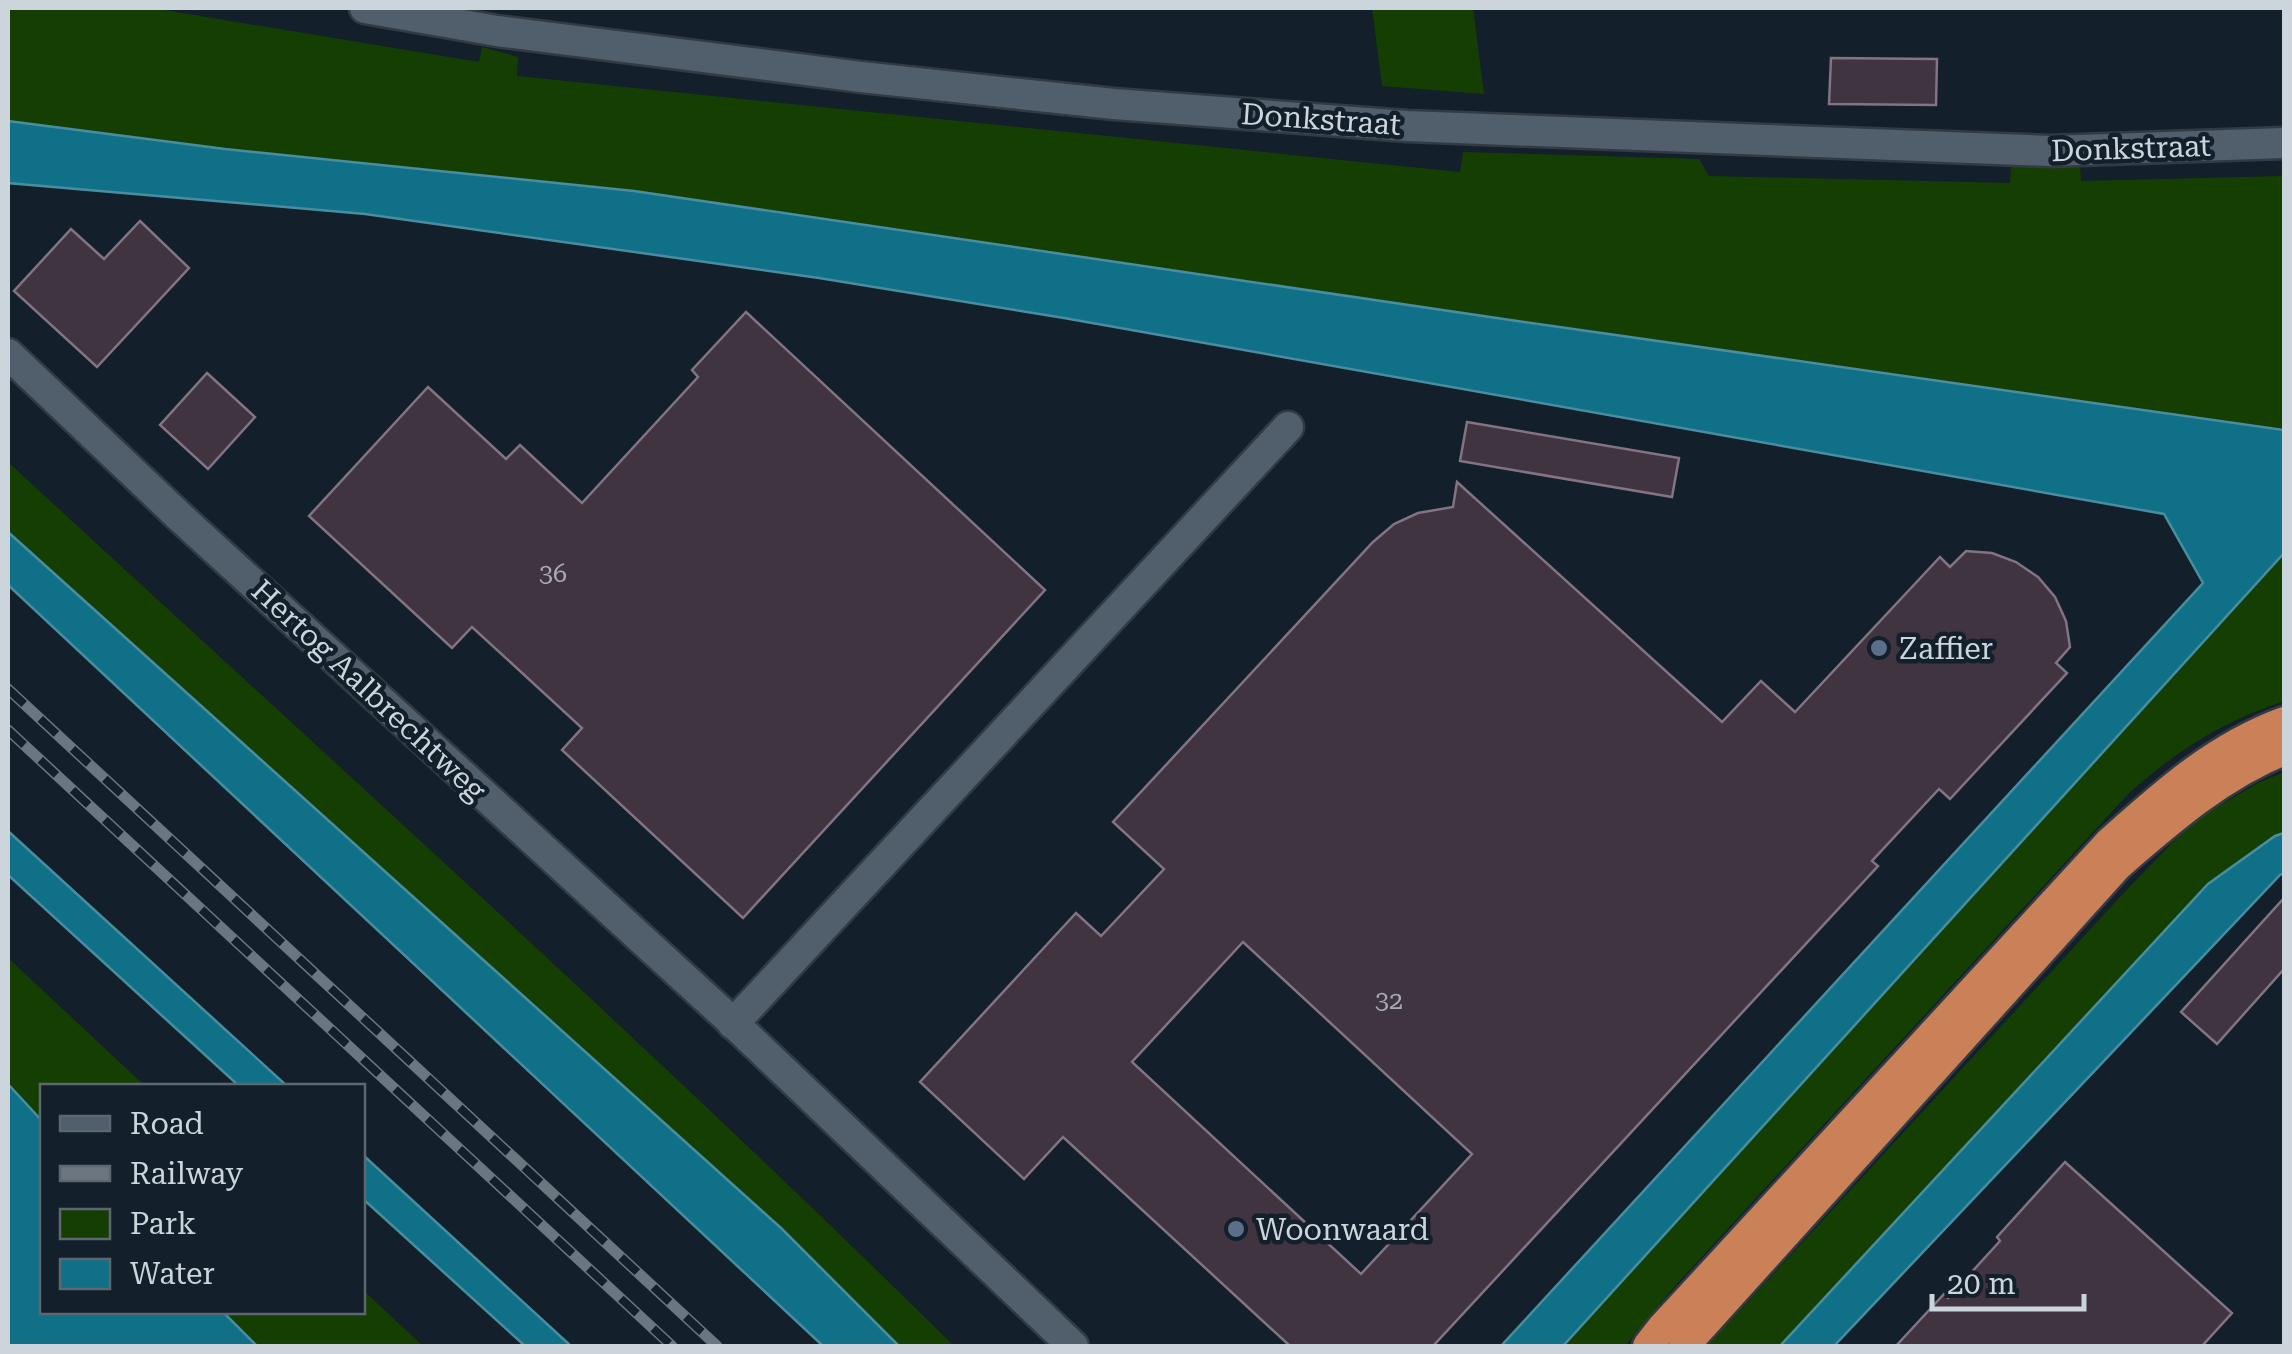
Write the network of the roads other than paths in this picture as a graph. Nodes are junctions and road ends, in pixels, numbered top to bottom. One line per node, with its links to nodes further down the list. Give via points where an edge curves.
1 (364, 8): 2 (street, Donkstraat, via 861,78 1406,126 2050,151)
2 (2284, 143)
3 (8, 354): 7 (street, Hertog Aalbrechtweg)
4 (1288, 427): 7 (street)
5 (2284, 722): 9 (highway, via 2174,784 2110,842)
6 (2284, 750): 10 (highway, via 2188,805 2118,865)
7 (733, 1024): 8 (street, Hertog Aalbrechtweg)
8 (1073, 1346)
9 (1648, 1346)
10 (1684, 1346)

